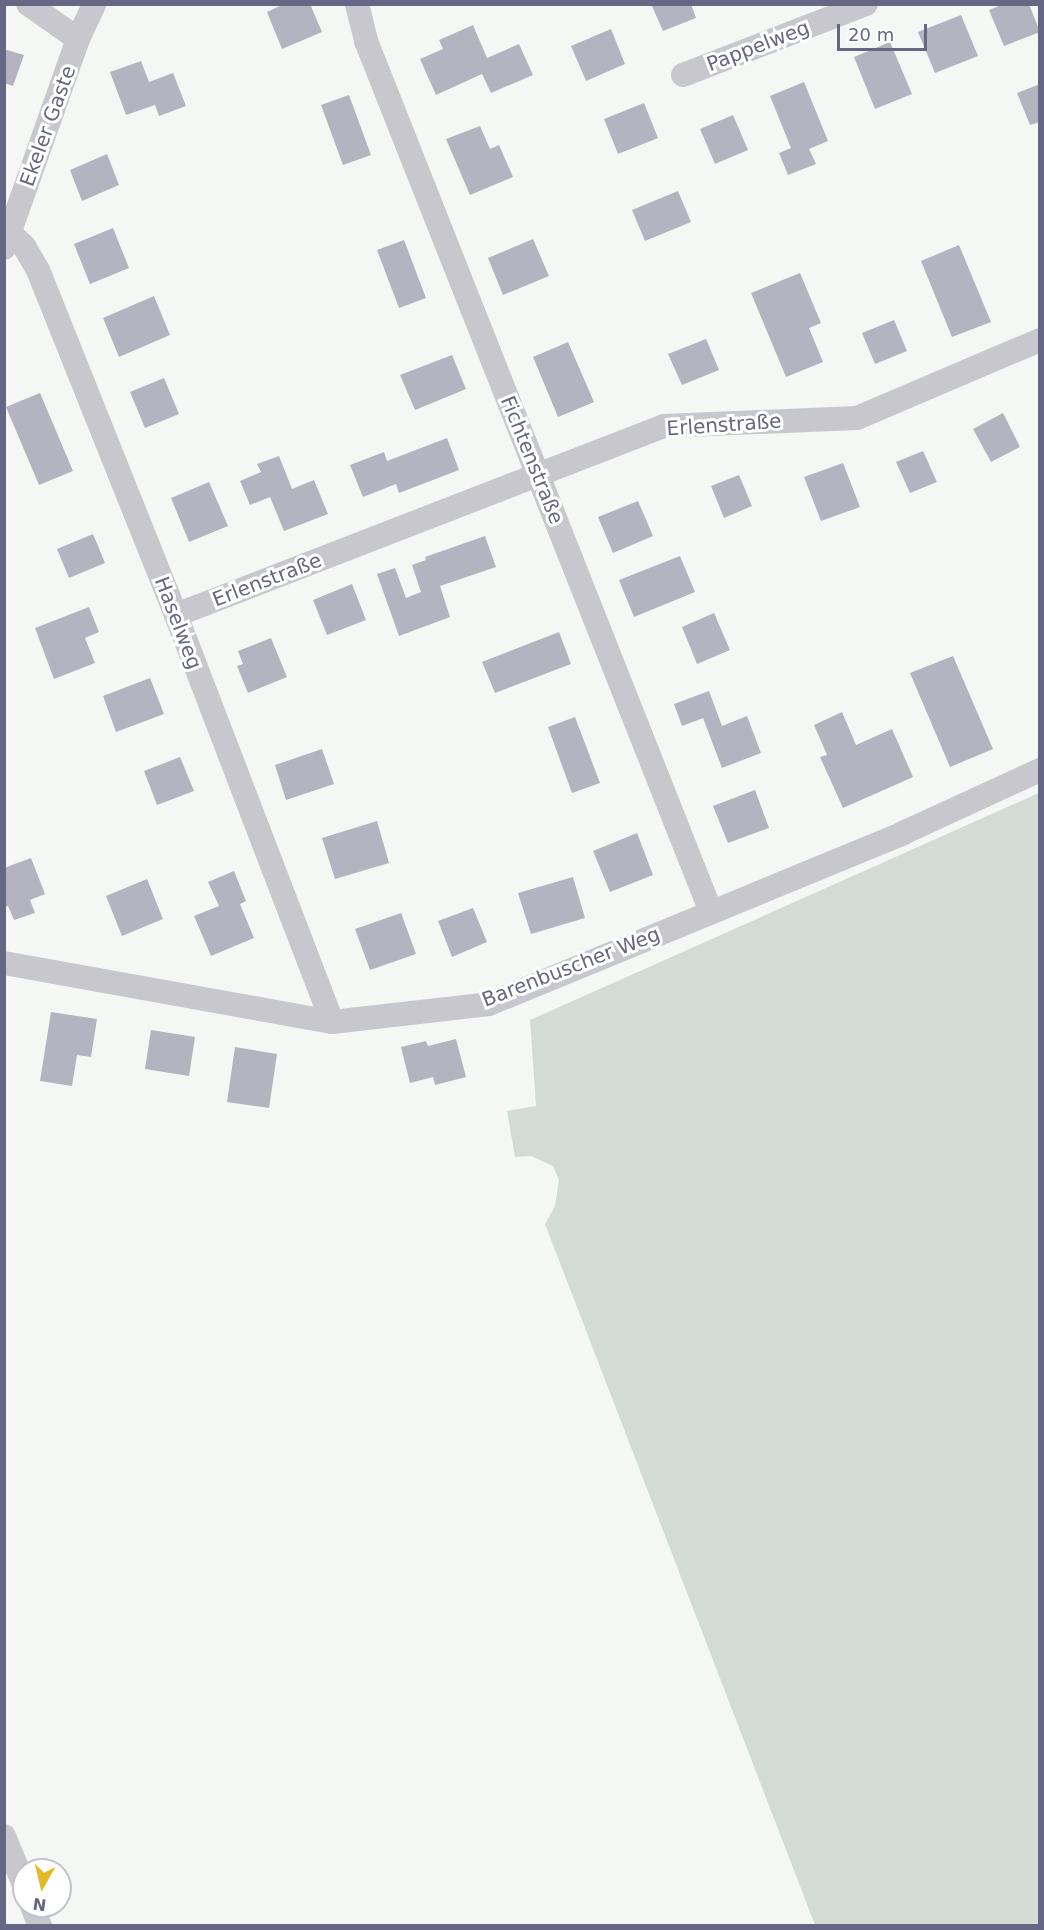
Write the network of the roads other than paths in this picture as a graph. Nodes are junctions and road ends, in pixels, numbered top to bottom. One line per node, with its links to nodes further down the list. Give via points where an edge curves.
1 (28, 4): 5 (street)
2 (94, 4): 5 (street, Ekeler Gaste)
3 (866, 4): 6 (street, Pappelweg)
4 (357, 6): 9 (street, Fichtenstraße, via 366,41)
5 (78, 39): 7 (street, Ekeler Gaste)
6 (683, 75)
7 (7, 240): 10 (street, Haselweg, via 24,246 38,270)
8 (1040, 340): 9 (street, Erlenstraße, via 857,418 664,426)
9 (537, 475): 10 (street, Erlenstraße); 12 (street, Fichtenstraße)
10 (176, 615): 14 (street, Haselweg)
11 (1040, 770): 12 (street, Barenbuscher Weg, via 903,833)
12 (711, 912): 14 (street, Barenbuscher Weg, via 489,1004)
13 (4, 963): 14 (street, Barenbuscher Weg)
14 (332, 1022)
15 (4, 1836): 16 (street)
16 (13, 1858)

